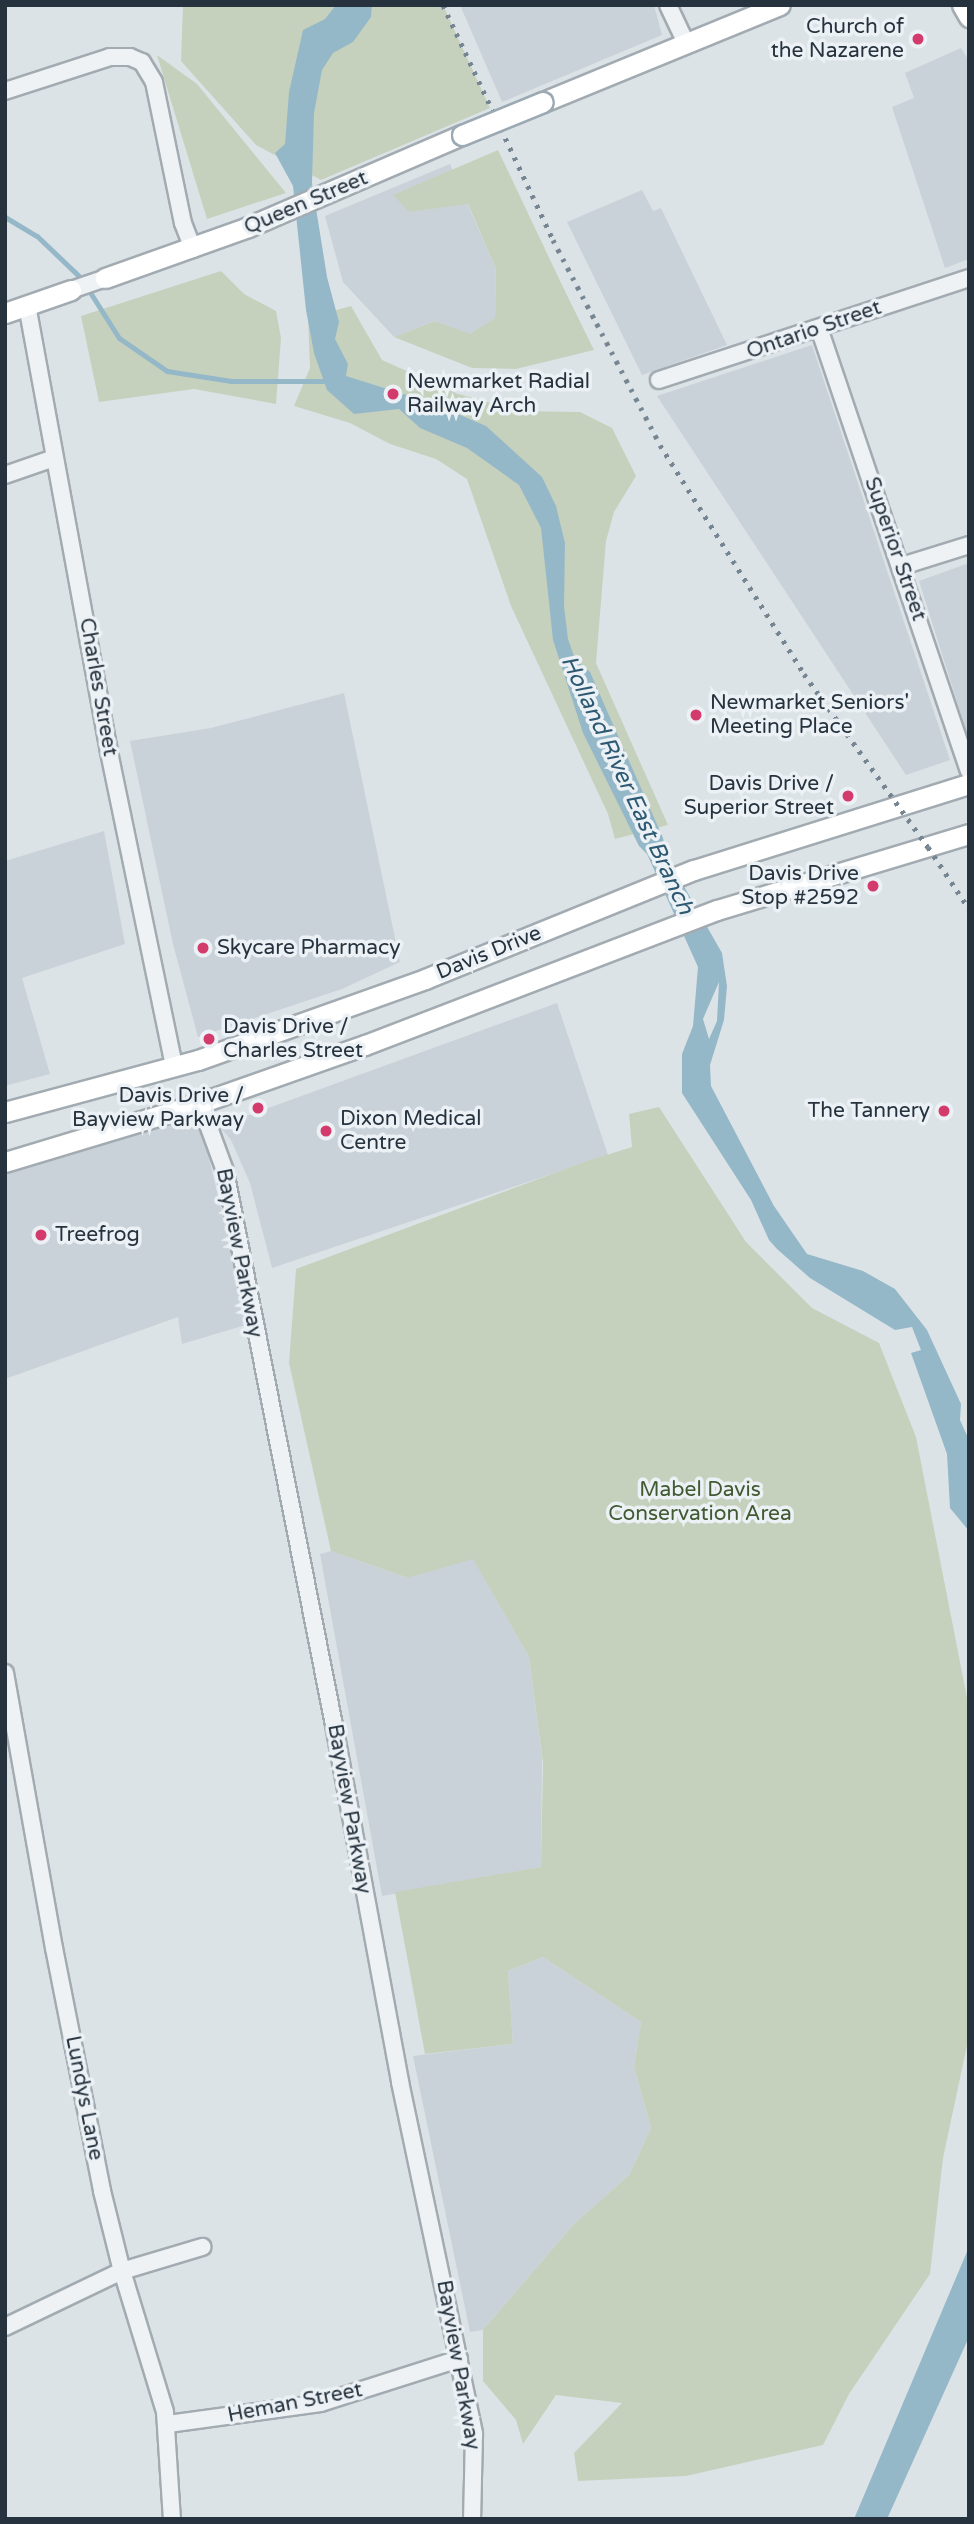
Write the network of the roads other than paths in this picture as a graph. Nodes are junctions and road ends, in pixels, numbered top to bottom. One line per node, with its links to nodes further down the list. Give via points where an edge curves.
1 (668, 5): 5 (street)
2 (780, 5): 5 (main road, Queen Street)
3 (962, 5): 4 (main road)
4 (969, 17)
5 (686, 43): 7 (main road, Queen Street, bridge)
6 (5, 91): 7 (street, via 110,57 136,60 146,67 154,82)
7 (192, 249): 8 (main road, Queen Street)
8 (105, 278): 10 (street, Queen Street)
9 (969, 278): 13 (street, Ontario Street)
10 (71, 290): 11 (main road, Queen Street)
11 (27, 305): 12 (main road, Queen Street); 15 (street, Charles Street)
12 (5, 313)
13 (819, 328): 14 (street, Ontario Street); 18 (street, Superior Street)
14 (659, 380)
15 (54, 458): 16 (street); 22 (street, Charles Street)
16 (5, 475)
17 (969, 545): 18 (street)
18 (902, 566): 19 (street, Superior Street)
19 (969, 770)
20 (969, 784): 22 (main road, Davis Drive, via 694,870 425,979)
21 (969, 834): 23 (main road, Davis Drive, via 716,910)
22 (174, 1067): 24 (main road, Davis Drive)
23 (200, 1103): 25 (main road, Davis Drive); 30 (street, Bayview Parkway, via 225,1171 400,2082)
24 (5, 1112)
25 (5, 1162)
26 (5, 1673): 28 (street, Lundys Lane, via 54,1948)
27 (202, 2247): 28 (street)
28 (122, 2271): 29 (street); 31 (street, Lundys Lane)
29 (5, 2327)
30 (460, 2359): 31 (street, Heman Street, via 321,2403); 33 (street, Bayview Parkway, via 474,2434)
31 (168, 2424): 32 (street, Lundys Lane)
32 (172, 2519)
33 (472, 2519)

